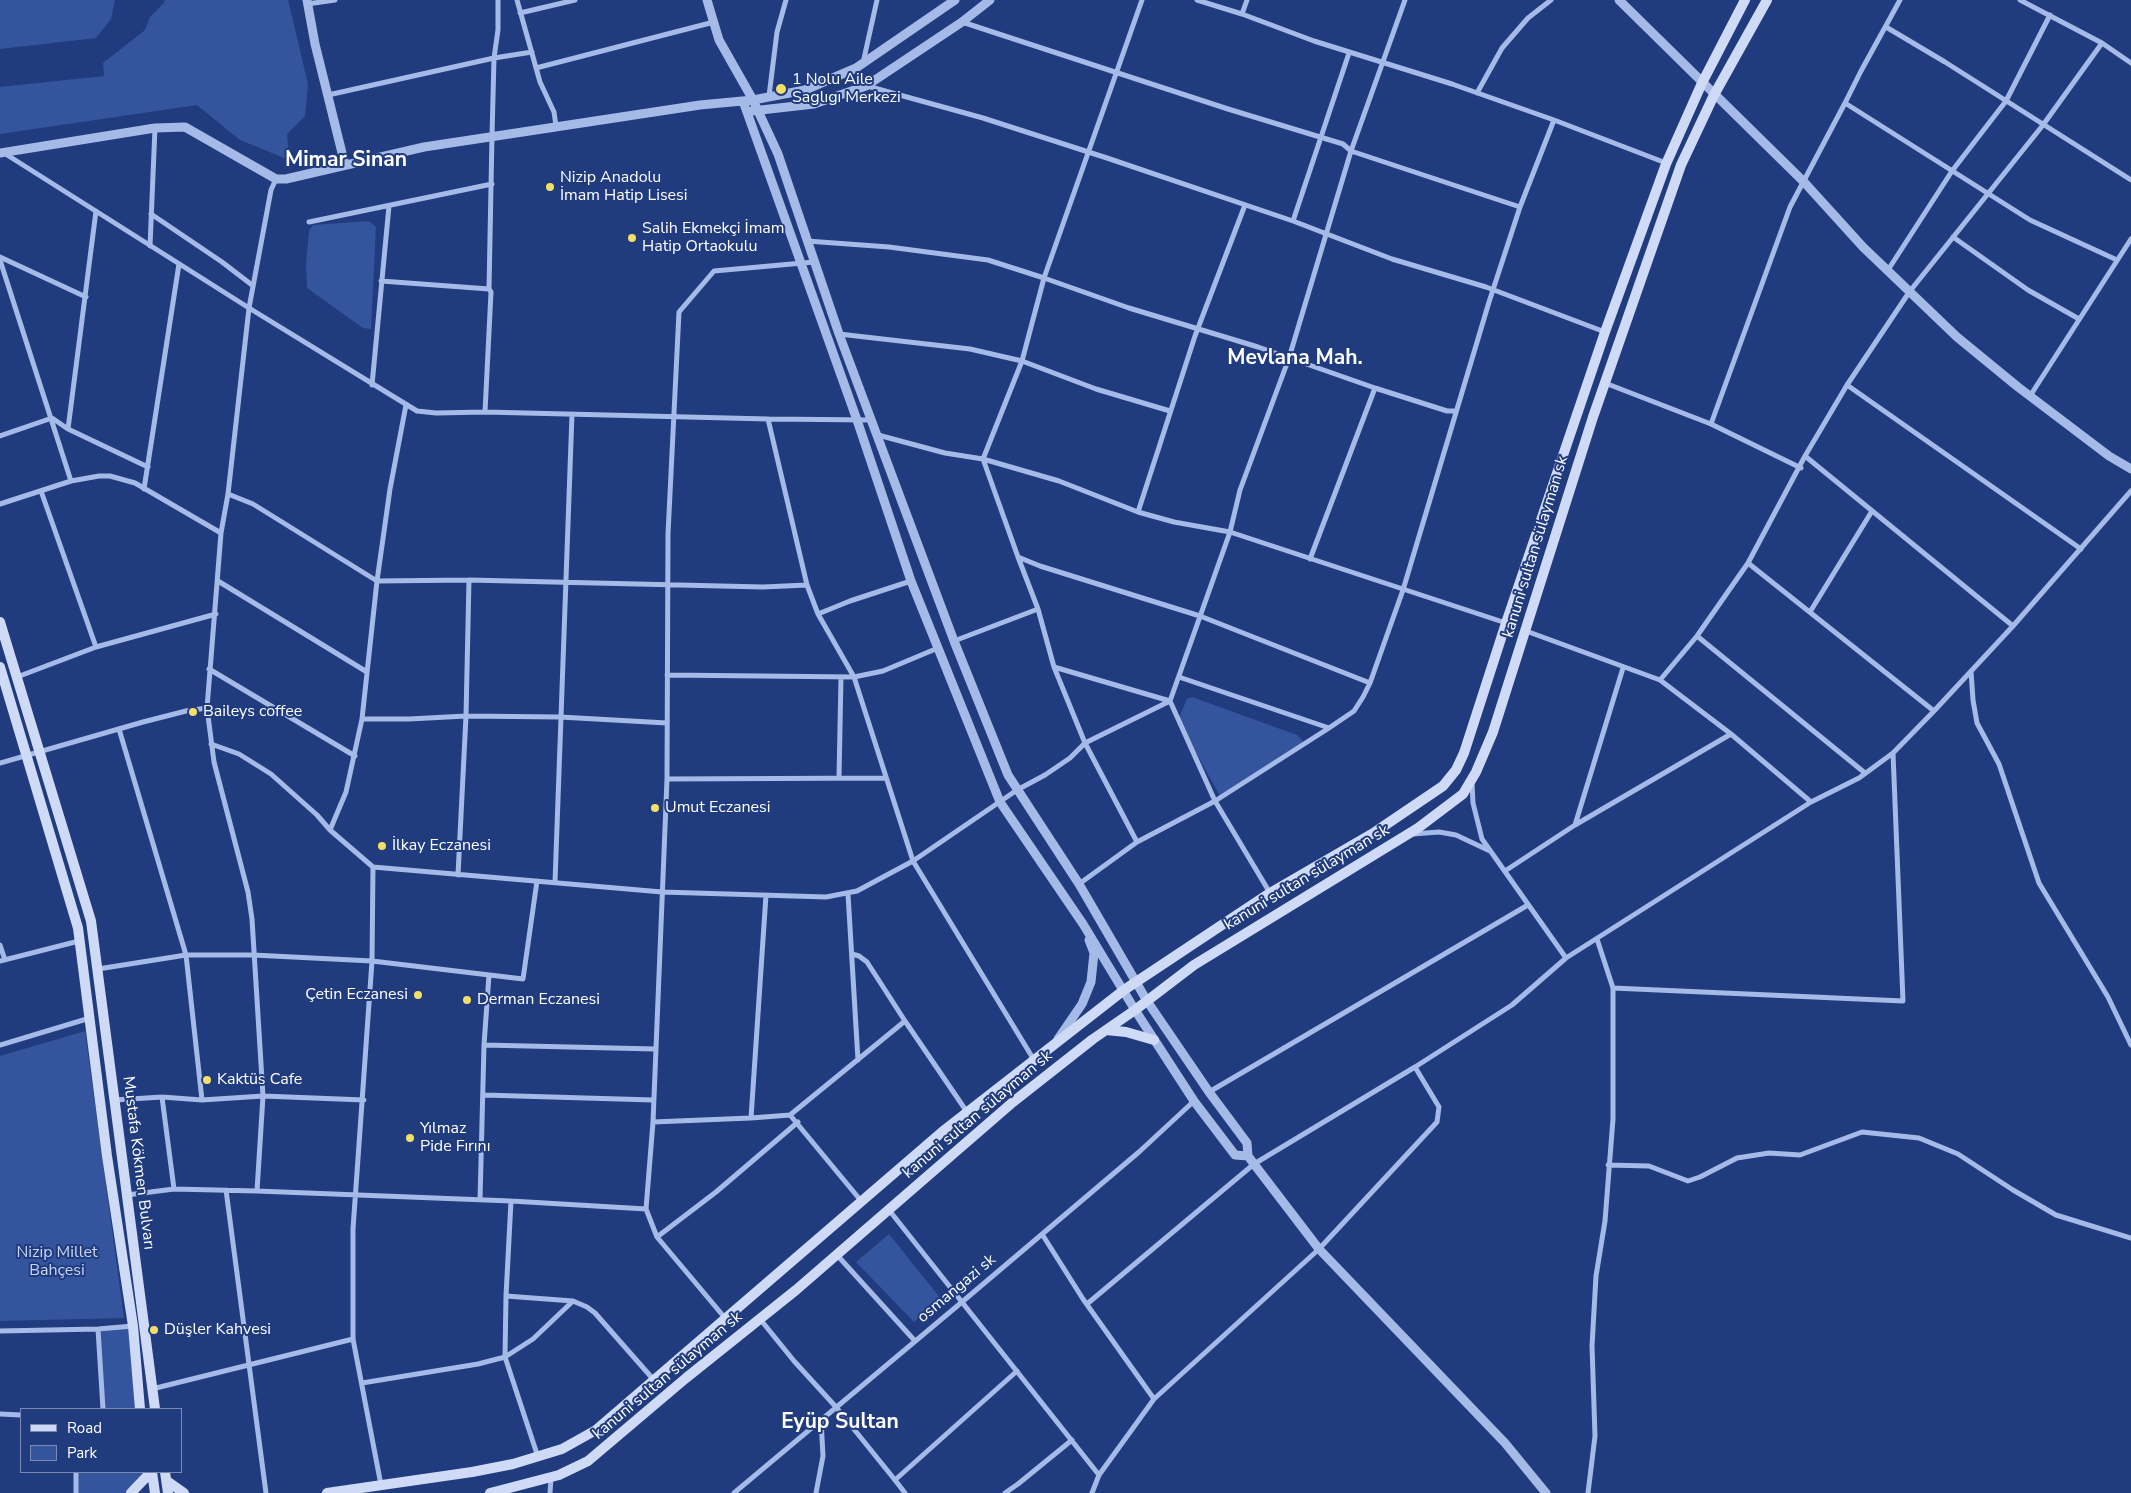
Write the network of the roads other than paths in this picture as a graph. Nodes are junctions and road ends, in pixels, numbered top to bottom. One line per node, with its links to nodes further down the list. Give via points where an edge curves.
1 (335, 0): 20 (street)
2 (498, 0): 30 (street)
3 (516, 0): 21 (street)
4 (575, 0): 21 (street)
5 (707, 0): 24 (street)
6 (786, 0): 41 (street, via 777,32)
7 (878, 0): 33 (street)
8 (955, 0): 33 (street)
9 (990, 0): 25 (street)
10 (1142, 0): 35 (street)
11 (1197, 0): 22 (street)
12 (1247, 0): 22 (street)
13 (1405, 0): 32 (street)
14 (1551, 0): 38 (street, via 1528,18 1502,48)
15 (1619, 0): 36 (street)
16 (1745, 0): 36 (main road)
17 (1767, 0): 40 (main road, kanuni sultan sülayman sk)
18 (1900, 0): 26 (street)
19 (2020, 0): 23 (street)
20 (307, 2): 39 (street)
21 (520, 13): 28 (street)
22 (1242, 14): 29 (street)
23 (2050, 15): 27 (street); 44 (street)
24 (714, 22): 34 (street); 42 (street, via 719,40)
25 (962, 22): 35 (street); 37 (street)
26 (1886, 28): 44 (street); 45 (street)
27 (2102, 43): 31 (street); 49 (street)
28 (532, 52): 30 (street); 34 (street)
29 (1349, 53): 32 (street); 53 (street)
30 (494, 58): 39 (street); 52 (street)
31 (2130, 61)
32 (1382, 63): 38 (street); 55 (street)
33 (862, 64): 41 (street, via 805,90)
34 (536, 68): 50 (street, via 554,112)
35 (1115, 73): 53 (street); 54 (street)
36 (1702, 83): 40 (street); 57 (main road)
37 (866, 86): 46 (street, via 814,104); 54 (street)
38 (1477, 93): 48 (street)
39 (328, 94): 58 (street)
40 (1714, 95): 62 (street); 97 (main road, kanuni sultan sülayman sk, via 1681,165)
41 (769, 96): 42 (street)
42 (753, 100): 43 (street); 46 (street)
43 (743, 101): 47 (street); 50 (street)
44 (2006, 101): 49 (street); 59 (street)
45 (1845, 104): 59 (street); 62 (street)
46 (758, 110): 47 (street); 75 (street, via 778,154)
47 (747, 112): 80 (street)
48 (1554, 120): 57 (street); 67 (street)
49 (2043, 124): 61 (street); 64 (street)
50 (556, 126): 52 (street)
51 (155, 128): 56 (street); 60 (street, via 185,126); 69 (street)
52 (492, 136): 58 (street); 63 (street)
53 (1320, 138): 55 (street, via 1343,144); 70 (street)
54 (1088, 151): 65 (street); 83 (street)
55 (1351, 151): 67 (street); 72 (street)
56 (2, 153): 68 (street)
57 (1666, 164): 93 (main road)
58 (345, 165): 60 (street)
59 (1952, 171): 64 (street); 82 (street)
60 (276, 179): 85 (street)
61 (2131, 180)
62 (1804, 182): 82 (street); 112 (street, via 1790,207)
63 (492, 184): 66 (street); 86 (street)
64 (1988, 193): 73 (street); 78 (street, via 2030,220)
65 (1245, 205): 70 (street); 92 (street)
66 (389, 206): 71 (street); 84 (street)
67 (1520, 207): 87 (street)
68 (96, 211): 76 (street); 89 (street)
69 (151, 214): 76 (street); 85 (street)
70 (1293, 221): 72 (street)
71 (309, 222)
72 (1327, 235): 87 (street); 95 (street)
73 (1953, 237): 88 (street); 91 (street, via 2028,290)
74 (2131, 239): 78 (street)
75 (806, 241): 79 (street); 83 (street, via 889,247 988,260)
76 (150, 246): 81 (street)
77 (0, 258): 89 (street); 108 (street)
78 (2117, 260): 91 (street)
79 (814, 262): 80 (street); 94 (street)
80 (801, 263): 107 (street, via 714,271 679,312); 110 (street)
81 (179, 264): 90 (street); 118 (street)
82 (1888, 270): 88 (street)
83 (1044, 278): 92 (street); 96 (street)
84 (381, 281): 86 (street); 98 (street)
85 (252, 285): 90 (street)
86 (489, 289): 104 (street)
87 (1493, 290): 93 (street); 103 (street)
88 (1910, 291): 99 (street); 101 (street, via 1958,337)
89 (86, 297): 113 (street)
90 (249, 308): 98 (street); 125 (street)
91 (2079, 319): 101 (street)
92 (1198, 329): 95 (street); 105 (street)
93 (1605, 332): 149 (main road)
94 (839, 334): 96 (street, via 970,349); 111 (street)
95 (1289, 358): 100 (street); 130 (street, via 1240,490)
96 (1022, 361): 105 (street); 117 (street)
97 (1605, 383): 112 (street); 151 (main road, kanuni sultan sülayman sk)
98 (372, 385): 102 (street)
99 (1848, 385): 116 (street); 131 (street)
100 (1376, 388): 103 (street); 133 (street)
101 (2030, 396): 120 (street)
102 (406, 405): 104 (street, via 416,411 436,413); 137 (street)
103 (1456, 411): 142 (street)
104 (485, 412): 106 (street)
105 (1170, 412): 128 (street)
106 (572, 414): 107 (street); 138 (street)
107 (675, 417): 109 (street); 140 (street)
108 (52, 418): 113 (street); 115 (street); 121 (street)
109 (768, 420): 110 (street); 141 (street)
110 (857, 420): 111 (street); 139 (street)
111 (871, 420): 114 (street)
112 (1711, 424): 119 (street)
113 (68, 429): 118 (street)
114 (878, 435): 117 (street); 153 (street)
115 (0, 436)
116 (1805, 456): 119 (street); 127 (street)
117 (983, 459): 128 (street, via 1059,481); 132 (street)
118 (148, 466): 122 (street)
119 (1801, 468): 134 (street)
120 (2131, 469)
121 (71, 481): 122 (street, via 110,476 123,478); 123 (street)
122 (144, 489): 129 (street)
123 (41, 491): 126 (street); 154 (street)
124 (2131, 491): 131 (street)
125 (228, 494): 129 (street); 137 (street, via 253,504)
126 (0, 504)
127 (1872, 511): 144 (street); 150 (street)
128 (1138, 512): 130 (street)
129 (221, 532): 136 (street)
130 (1230, 532): 133 (street); 147 (street)
131 (2081, 549): 150 (street)
132 (1018, 557): 143 (street); 147 (street)
133 (1310, 558): 142 (street)
134 (1748, 563): 144 (street); 152 (street)
135 (469, 580): 137 (street); 138 (street); 172 (street)
136 (218, 581): 145 (street); 161 (street)
137 (377, 581): 161 (street)
138 (567, 581): 140 (street); 173 (street)
139 (911, 581): 146 (street); 155 (street)
140 (668, 583): 141 (street); 162 (street)
141 (807, 585): 146 (street)
142 (1403, 590): 149 (street); 168 (street)
143 (1038, 609): 153 (street); 157 (street)
144 (1810, 612): 171 (street)
145 (216, 614): 154 (street); 159 (street)
146 (818, 614): 165 (street)
147 (1200, 616): 166 (street); 168 (street)
148 (0, 622): 163 (main road, Mustafa Kökmen Bulvarı)
149 (1506, 623): 208 (main road, via 1464,753 1443,786 1375,832)
150 (2013, 626): 160 (street)
151 (1526, 631): 158 (street); 190 (main road, kanuni sultan sülayman sk, via 1493,732)
152 (1696, 636): 167 (street); 186 (street)
153 (954, 641): 191 (street)
154 (96, 647): 163 (street)
155 (938, 648): 165 (street, via 883,671); 193 (street)
156 (0, 667): 183 (main road, Mustafa Kökmen Bulvarı)
157 (1054, 667): 169 (street); 179 (street)
158 (1623, 668): 167 (street); 195 (street)
159 (209, 669): 170 (street); 184 (street)
160 (1971, 671): 171 (street); 236 (street, via 1978,723 1999,764 2040,883 2108,997)
161 (367, 672): 174 (street)
162 (667, 675): 164 (street); 175 (street)
163 (17, 677): 181 (main road, Mustafa Kökmen Bulvarı)
164 (841, 677): 165 (street); 187 (street)
165 (854, 677): 188 (street)
166 (1179, 677): 169 (street); 176 (street)
167 (1660, 680): 178 (street)
168 (1370, 683): 176 (street, via 1354,711)
169 (1170, 701): 179 (street); 192 (street)
170 (208, 708): 177 (street); 180 (street)
171 (1934, 711): 182 (street)
172 (466, 716): 173 (street); 174 (street); 203 (street)
173 (560, 717): 175 (street); 205 (street)
174 (362, 719): 184 (street)
175 (667, 723): 189 (street)
176 (1329, 728): 192 (street)
177 (119, 729): 181 (street); 216 (street)
178 (1731, 734): 194 (street); 195 (street)
179 (1085, 743): 191 (street, via 1070,758); 198 (street)
180 (211, 744): 196 (street, via 239,754 271,774); 218 (street, via 223,803 248,892)
181 (40, 753): 183 (street); 222 (main road, Mustafa Kökmen Bulvarı, via 90,921)
182 (1893, 753): 186 (street); 225 (street, via 1903,1001)
183 (27, 756): 185 (street); 214 (main road, Mustafa Kökmen Bulvarı)
184 (355, 756): 196 (street, via 346,792)
185 (0, 764)
186 (1865, 773): 194 (street)
187 (839, 778): 188 (street); 189 (street)
188 (886, 778): 200 (street)
189 (667, 779): 207 (street)
190 (1472, 781): 197 (main road, kanuni sultan sülayman sk, via 1463,794); 199 (street, via 1477,825)
191 (1017, 790): 193 (street); 206 (street)
192 (1215, 801): 198 (street); 208 (street)
193 (1000, 802): 200 (street); 212 (street)
194 (1811, 802): 213 (street)
195 (1575, 825): 202 (street)
196 (330, 830): 201 (street)
197 (1406, 835): 199 (street, via 1439,832 1456,835); 227 (main road, kanuni sultan sülayman sk, via 1194,965)
198 (1137, 842): 206 (street)
199 (1491, 851): 202 (street)
200 (913, 861): 209 (street); 239 (street)
201 (373, 867): 203 (street); 221 (street)
202 (1505, 871): 211 (street)
203 (458, 875): 204 (street)
204 (537, 881): 205 (street); 223 (street, via 523,979)
205 (555, 882): 207 (street)
206 (1079, 884): 224 (street)
207 (662, 892): 210 (street); 237 (street)
208 (1270, 893): 224 (main road)
209 (848, 894): 210 (street, via 826,897); 217 (street)
210 (766, 895): 252 (street)
211 (1528, 905): 219 (street); 241 (street)
212 (1083, 924): 226 (street); 233 (street, via 1094,953 1091,982 1082,1004)
213 (1597, 939): 219 (street); 225 (street)
214 (80, 941): 220 (street); 229 (main road, Mustafa Kökmen Bulvarı)
215 (0, 945): 220 (street)
216 (186, 954): 218 (street); 222 (street); 246 (street)
217 (852, 954): 230 (street, via 867,962); 238 (street)
218 (253, 955): 221 (street); 243 (street)
219 (1566, 958): 240 (street, via 1512,1005)
220 (2, 961)
221 (372, 961): 223 (street); 247 (street)
222 (98, 969): 245 (main road, Mustafa Kökmen Bulvarı)
223 (489, 975): 235 (street)
224 (1136, 982): 226 (main road); 227 (street)
225 (1614, 988): 256 (street, via 1613,1118)
226 (1124, 990): 228 (street); 233 (main road)
227 (1147, 1001): 228 (main road, kanuni sultan sülayman sk); 241 (street)
228 (1135, 1010): 231 (main road, kanuni sultan sülayman sk); 232 (street)
229 (90, 1018): 234 (street); 278 (main road, Mustafa Kökmen Bulvarı, via 106,1156)
230 (905, 1022): 238 (street); 250 (street)
231 (1106, 1030): 232 (main road); 266 (main road, kanuni sultan sülayman sk, via 1013,1102)
232 (1154, 1040): 249 (street)
233 (1054, 1044): 239 (main road)
234 (0, 1045)
235 (484, 1045): 237 (street); 242 (street)
236 (2131, 1045)
237 (655, 1049): 248 (street)
238 (858, 1060): 251 (street)
239 (1034, 1060): 250 (main road)
240 (1415, 1067): 255 (street); 270 (street, via 1438,1107 1437,1122)
241 (1209, 1092): 255 (street, via 1247,1143)
242 (484, 1095): 248 (street); 262 (street)
243 (263, 1096): 246 (street); 247 (street); 259 (street)
244 (162, 1098): 245 (street); 246 (street); 257 (street)
245 (115, 1100): 261 (main road, Mustafa Kökmen Bulvarı)
246 (202, 1100)
247 (364, 1100): 260 (street)
248 (653, 1100): 253 (street)
249 (1194, 1101): 255 (street, via 1235,1155); 267 (street, osmangazi sk)
250 (967, 1112): 264 (main road)
251 (790, 1115): 252 (street); 254 (street)
252 (751, 1118): 253 (street)
253 (653, 1122): 265 (street)
254 (798, 1122): 264 (street); 268 (street)
255 (1251, 1160): 270 (street); 275 (street)
256 (1608, 1165): 269 (street, via 1649,1166 1688,1181 1737,1158 1800,1155 1862,1132 1919,1138 1958,1154 2056,1215); 322 (street, via 1605,1221 1596,1276 1592,1346 1595,1436)
257 (174, 1189): 258 (street); 261 (street)
258 (226, 1190): 259 (street); 284 (street)
259 (257, 1191): 260 (street)
260 (355, 1194): 262 (street); 281 (street)
261 (127, 1195): 288 (main road, Mustafa Kökmen Bulvarı)
262 (480, 1200): 263 (street)
263 (511, 1201): 265 (street); 272 (street)
264 (862, 1202): 276 (main road)
265 (646, 1209): 268 (street)
266 (889, 1210): 271 (main road, kanuni sultan sülayman sk); 274 (street)
267 (1042, 1234): 274 (street, osmangazi sk); 275 (street)
268 (657, 1237): 276 (street)
269 (2131, 1238)
270 (1319, 1249): 289 (street); 321 (street, via 1505,1443)
271 (837, 1255): 277 (main road, kanuni sultan sülayman sk); 282 (street)
272 (506, 1296): 273 (street); 283 (street)
273 (573, 1301): 283 (street, via 534,1339); 286 (street, via 595,1313)
274 (962, 1302): 282 (street, osmangazi sk); 285 (street)
275 (1087, 1304): 289 (street)
276 (726, 1319): 286 (main road)
277 (760, 1319): 290 (street); 304 (main road, kanuni sultan sülayman sk, via 588,1461)
278 (133, 1326): 279 (street); 292 (main road, Mustafa Kökmen Bulvarı)
279 (98, 1329): 280 (street); 291 (street)
280 (0, 1331)
281 (353, 1339): 284 (street); 287 (street)
282 (915, 1341): 290 (street, osmangazi sk)
283 (505, 1357): 287 (street); 298 (street)
284 (250, 1363): 288 (street); 312 (street)
285 (1017, 1371): 297 (street); 305 (street)
286 (653, 1379): 298 (main road, via 596,1430 562,1449)
287 (362, 1383): 306 (street)
288 (152, 1389): 293 (main road, Mustafa Kökmen Bulvarı)
289 (1154, 1399): 302 (street)
290 (836, 1407): 296 (street, osmangazi sk); 305 (street)
291 (103, 1408)
292 (140, 1408)
293 (155, 1408)
294 (0, 1414): 295 (street)
295 (20, 1415)
296 (822, 1420): 316 (street, osmangazi sk); 317 (street, via 823,1456)
297 (1072, 1440): 302 (street); 319 (street)
298 (538, 1457): 306 (main road, via 472,1472)
299 (76, 1473): 307 (street)
300 (150, 1473): 308 (main road)
301 (151, 1473): 309 (main road)
302 (1099, 1475): 320 (street)
303 (166, 1476): 310 (main road); 311 (main road)
304 (551, 1478): 314 (main road, kanuni sultan sülayman sk); 315 (street)
305 (895, 1480): 318 (street)
306 (381, 1486): 313 (main road)
307 (76, 1493)
308 (131, 1493)
309 (154, 1493)
310 (168, 1493)
311 (184, 1493)
312 (266, 1493)
313 (327, 1493)
314 (490, 1493)
315 (550, 1493)
316 (734, 1493)
317 (816, 1493)
318 (905, 1493)
319 (1005, 1493)
320 (1092, 1493)
321 (1546, 1493)
322 (1588, 1493)

